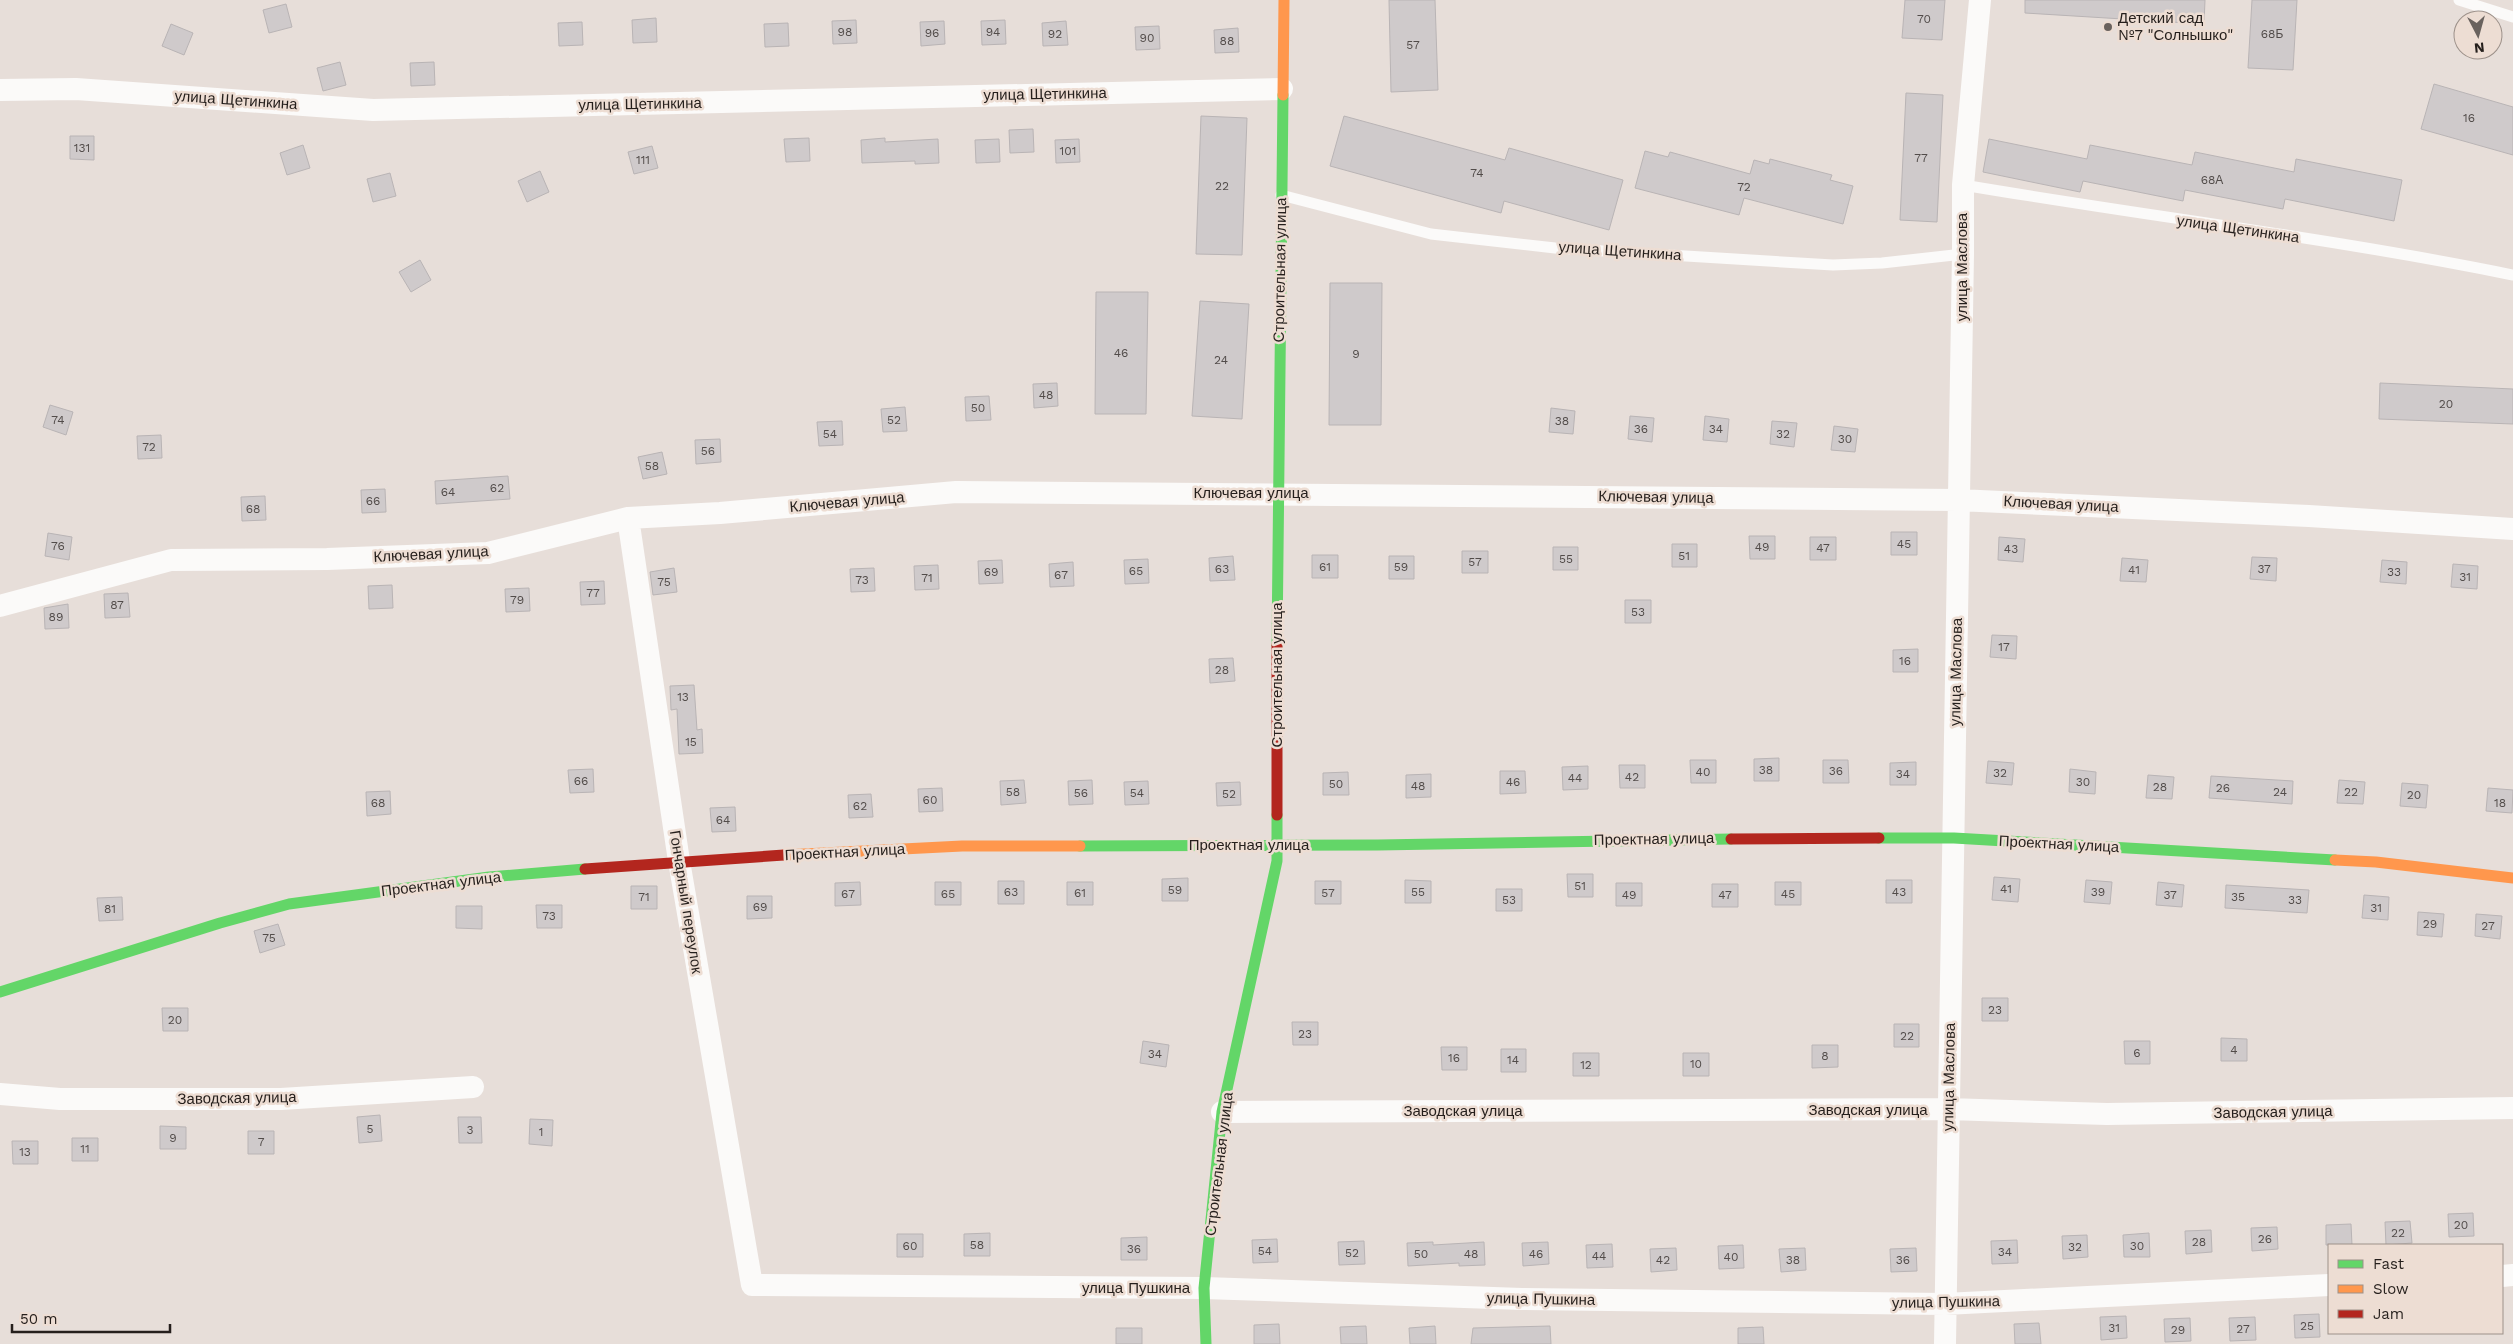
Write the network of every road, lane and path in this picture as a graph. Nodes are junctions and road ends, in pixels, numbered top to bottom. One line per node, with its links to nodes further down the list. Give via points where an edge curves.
1 (1284, 0): 5 (street, Строительная улица)
2 (1980, 0): 7 (street, улица Маслова)
3 (2458, 0): 4 (lane)
4 (2513, 17)
5 (1282, 89): 6 (street, улица Щетинкина, via 373,110 76,88); 8 (street, Строительная улица)
6 (0, 90)
7 (1963, 185): 9 (street, улица Маслова); 10 (lane, улица Щетинкина, via 2415,255)
8 (1280, 195): 9 (lane, улица Щетинкина, via 1431,234 1555,248 1833,265); 11 (street, Строительная улица)
9 (1964, 254): 12 (street, улица Маслова)
10 (2513, 275)
11 (1278, 493): 12 (street, Ключевая улица); 13 (street, Ключевая улица, via 956,492); 17 (street, Строительная улица)
12 (1958, 500): 14 (street, Ключевая улица); 16 (street, улица Маслова)
13 (628, 518): 15 (street, Ключевая улица, via 488,553 171,560); 18 (street, Гончарный переулок)
14 (2513, 529)
15 (0, 606)
16 (1954, 838): 17 (street, Проектная улица); 19 (street, Проектная улица, via 2376,862); 24 (street, улица Маслова)
17 (1277, 845): 18 (street, Проектная улица, via 962,846); 25 (street, Строительная улица, via 1277,861)
18 (678, 861): 20 (street, Проектная улица, via 489,877 289,904); 27 (street, Гончарный переулок)
19 (2513, 878)
20 (0, 992)
21 (473, 1087): 22 (street, Заводская улица, via 281,1099 60,1099)
22 (0, 1094)
23 (2513, 1108): 24 (street, Заводская улица, via 2106,1114)
24 (1948, 1109): 25 (street, Заводская улица); 29 (street, улица Маслова)
25 (1222, 1112): 28 (street, Строительная улица)
26 (2328, 1284): 29 (street, улица Пушкина)
27 (752, 1285): 28 (street, улица Пушкина)
28 (1204, 1288): 29 (street, улица Пушкина, via 1522,1299); 30 (street, Строительная улица)
29 (1945, 1304): 31 (street, улица Маслова)
30 (1206, 1344)
31 (1945, 1344)

